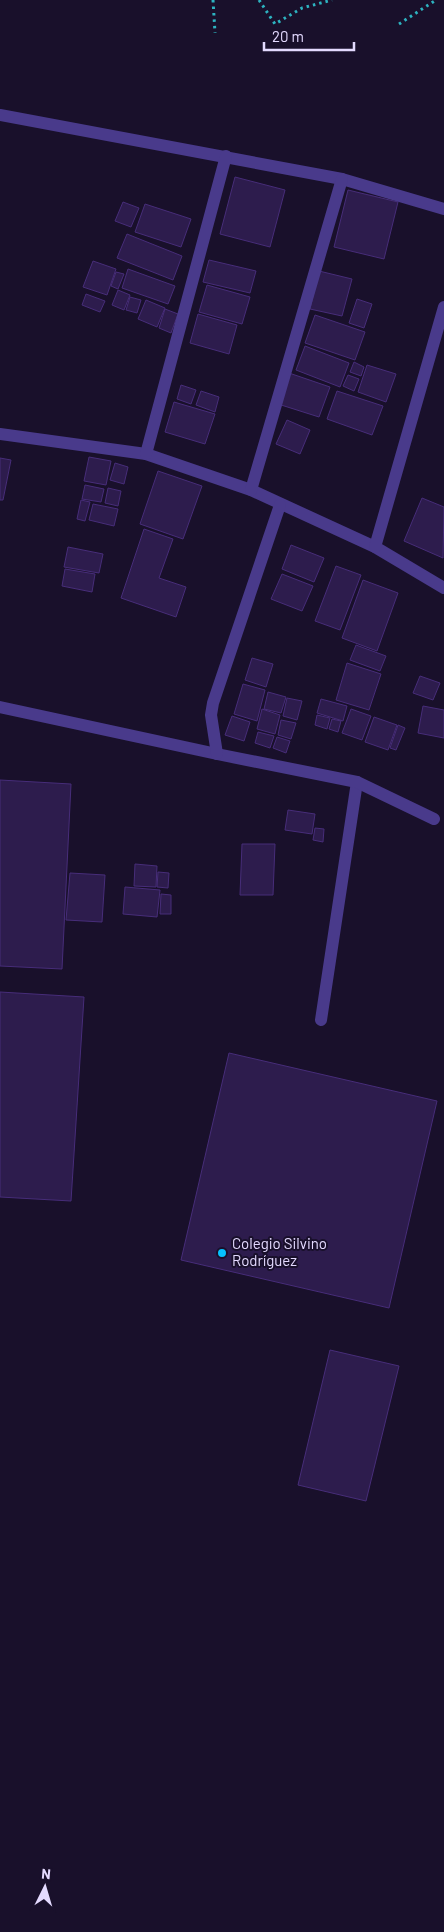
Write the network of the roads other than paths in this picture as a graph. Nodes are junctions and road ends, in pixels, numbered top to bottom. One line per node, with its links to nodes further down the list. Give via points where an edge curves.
1 (0, 115): 2 (street)
2 (226, 156): 3 (street); 7 (street)
3 (342, 179): 4 (street); 8 (street)
4 (444, 209)
5 (444, 307): 10 (street)
6 (0, 434): 7 (street)
7 (146, 454): 8 (street)
8 (251, 490): 9 (street)
9 (280, 504): 10 (street); 13 (street, via 213,703 211,715)
10 (375, 547): 11 (street)
11 (444, 588)
12 (0, 707): 13 (street)
13 (217, 754): 14 (street)
14 (357, 782): 15 (street); 16 (street)
15 (434, 818)
16 (321, 1020)

